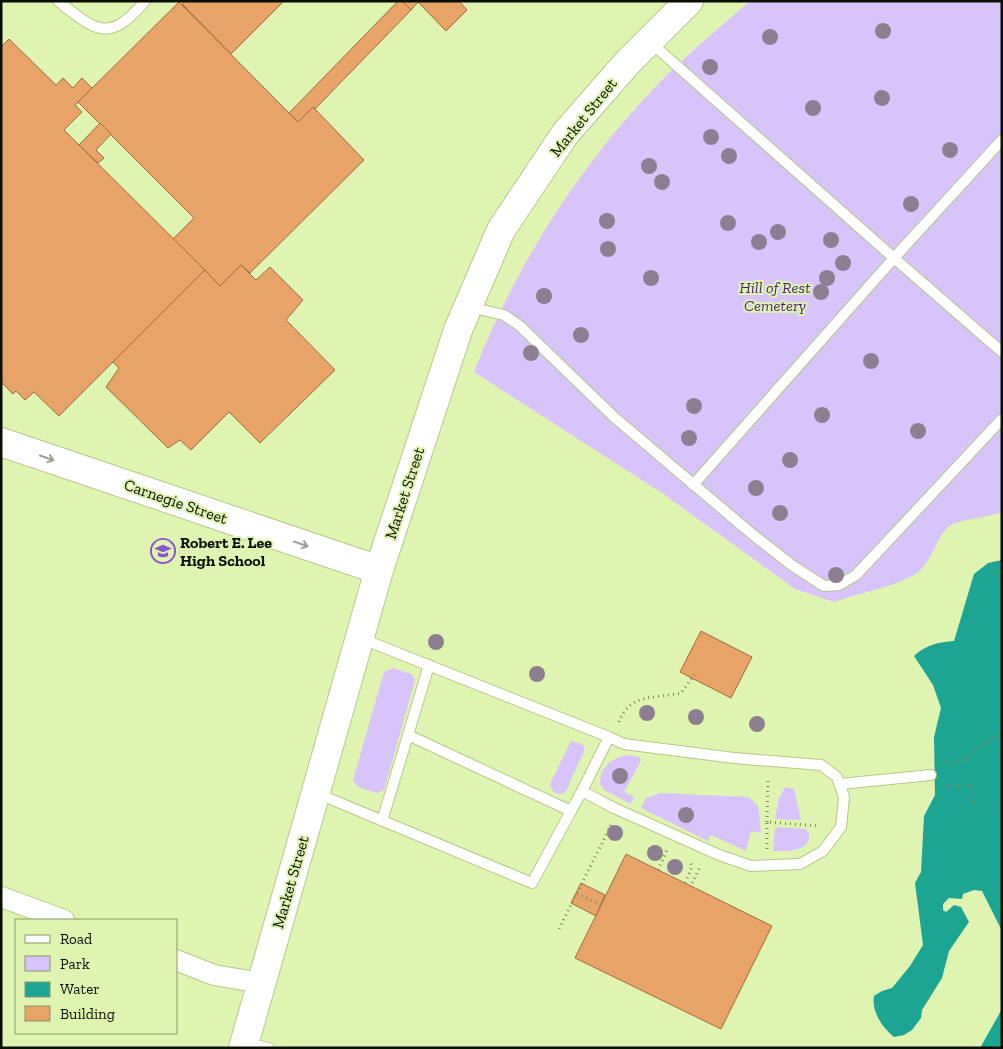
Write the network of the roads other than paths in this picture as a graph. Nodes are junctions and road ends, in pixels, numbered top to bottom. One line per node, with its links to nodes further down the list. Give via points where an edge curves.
1 (58, 1): 2 (lane, via 95,28 109,30 123,24)
2 (145, 1)
3 (689, 1): 4 (main road, Market Street)
4 (649, 41): 6 (lane); 7 (main road, Market Street, via 565,134 501,230)
5 (1002, 140): 6 (lane)
6 (894, 258): 8 (lane); 11 (lane)
7 (468, 307): 11 (lane, via 504,315 520,326 614,417); 12 (main road, Market Street)
8 (1002, 352)
9 (1002, 419): 11 (lane, via 856,575 848,582 832,586 824,586 793,566)
10 (1, 442): 12 (main road, Carnegie Street, one-way to 12)
11 (693, 485)
12 (378, 570): 13 (main road, Market Street)
13 (359, 638): 14 (lane); 20 (main road, Market Street)
14 (429, 666): 15 (lane); 16 (lane)
15 (408, 735): 21 (lane); 22 (lane)
16 (611, 738): 18 (lane, via 639,746 821,765 837,777); 19 (lane)
17 (931, 775): 18 (lane)
18 (840, 784): 19 (lane, via 844,797 841,827 824,851 800,864 767,866 751,866 719,855)
19 (582, 791): 21 (lane)
20 (315, 793): 22 (lane); 26 (main road, Market Street)
21 (571, 811): 22 (lane, via 532,883)
22 (382, 821)
23 (1, 897): 24 (street)
24 (61, 919)
25 (178, 961): 26 (street, via 214,975)
26 (261, 983): 27 (main road, Market Street)
27 (252, 1046)

